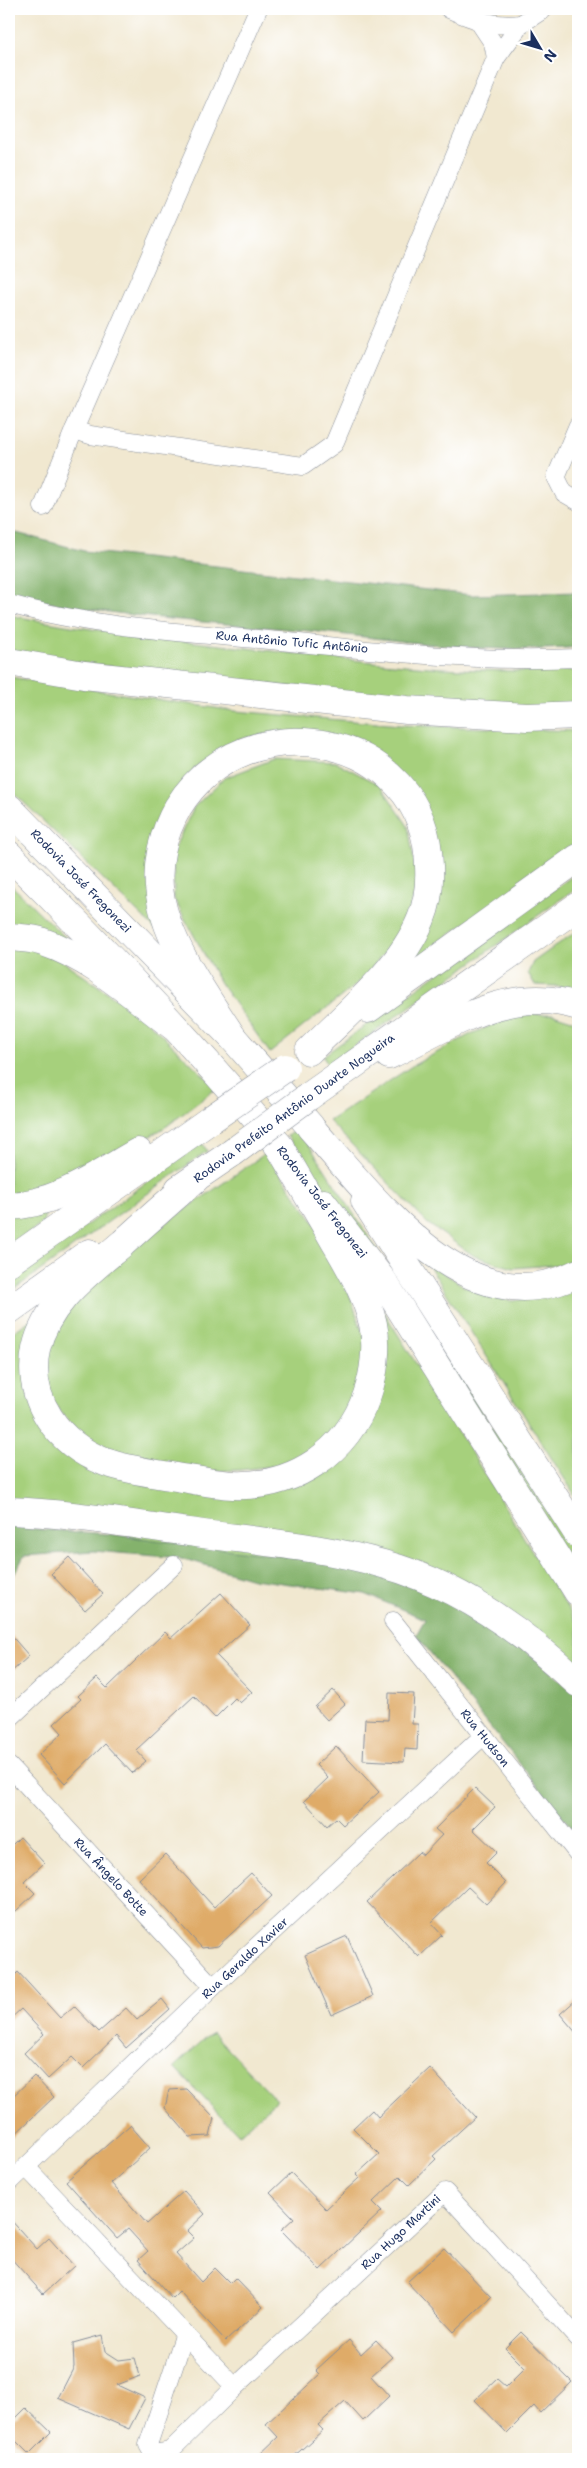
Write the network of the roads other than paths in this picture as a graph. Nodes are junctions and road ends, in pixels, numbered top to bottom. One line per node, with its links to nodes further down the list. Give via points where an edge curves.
1 (258, 9): 8 (street)
2 (449, 9): 4 (street)
3 (544, 9): 5 (street)
4 (479, 22): 5 (street, via 502,26); 6 (street, via 493,42)
5 (521, 24): 6 (street)
6 (496, 58): 8 (street, via 334,444 303,466)
7 (578, 425): 9 (street, via 556,477 564,493)
8 (74, 430): 10 (street)
9 (578, 501)
10 (43, 507)
11 (9, 604): 12 (street, Rua Antônio Tufic Antônio, via 91,621 474,660)
12 (578, 658)
13 (9, 662): 14 (highway, via 84,675 407,710 527,717)
14 (578, 715)
15 (9, 808): 22 (highway, Rodovia José Fregonezi)
16 (9, 856): 21 (highway, Rodovia José Fregonezi)
17 (578, 858): 23 (highway)
18 (578, 906): 24 (highway, Rodovia Prefeito Antônio Duarte Nogueira)
19 (9, 936): 21 (highway, via 42,941 64,950 119,985)
20 (578, 1006): 24 (highway, via 537,999 501,1004)
21 (173, 1026): 27 (highway, Rodovia José Fregonezi)
22 (233, 1038): 23 (highway, via 195,978 168,923 158,882 163,842 185,797 203,775 216,766 245,751 278,742 326,744 348,750 369,761 402,790 424,828 430,874 426,904 406,948); 26 (highway, Rodovia José Fregonezi)
23 (309, 1051): 25 (highway, bridge)
24 (316, 1092): 28 (highway, Rodovia Prefeito Antônio Duarte Nogueira, bridge)
25 (210, 1120): 29 (highway, via 159,1140 78,1186 42,1202); 30 (highway)
26 (311, 1128): 31 (highway, via 400,1226 454,1267 480,1279 523,1286 554,1283); 34 (highway, Rodovia José Fregonezi, via 378,1219)
27 (279, 1146): 28 (highway, via 363,1292 374,1326 374,1362 368,1390 350,1430 317,1463 274,1481 222,1484 138,1471 104,1461 77,1447 56,1429 43,1409 35,1386 38,1342 59,1303); 36 (highway, Rodovia José Fregonezi, via 383,1281)
28 (195, 1179): 32 (highway, Rodovia Prefeito Antônio Duarte Nogueira)
29 (9, 1206)
30 (9, 1262)
31 (578, 1273)
32 (9, 1310)
33 (9, 1511): 38 (highway, via 220,1536 384,1564 430,1582 498,1617)
34 (578, 1534)
35 (174, 1565): 39 (street)
36 (578, 1592)
37 (393, 1621): 40 (street, Rua Hudson)
38 (578, 1683)
39 (9, 1719)
40 (483, 1736): 42 (street, Rua Hudson); 43 (street, Rua Geraldo Xavier)
41 (9, 1766): 43 (street, Rua Ângelo Botte)
42 (578, 1854)
43 (213, 1987): 44 (street, Rua Geraldo Xavier)
44 (26, 2167): 45 (street, Rua Geraldo Xavier); 46 (street)
45 (9, 2183)
46 (184, 2336): 48 (street); 48 (street, Rua Hugo Martini, via 148,2445 153,2454 170,2450)
47 (578, 2338): 48 (street, Rua Hugo Martini, via 445,2192)
48 (235, 2387)

